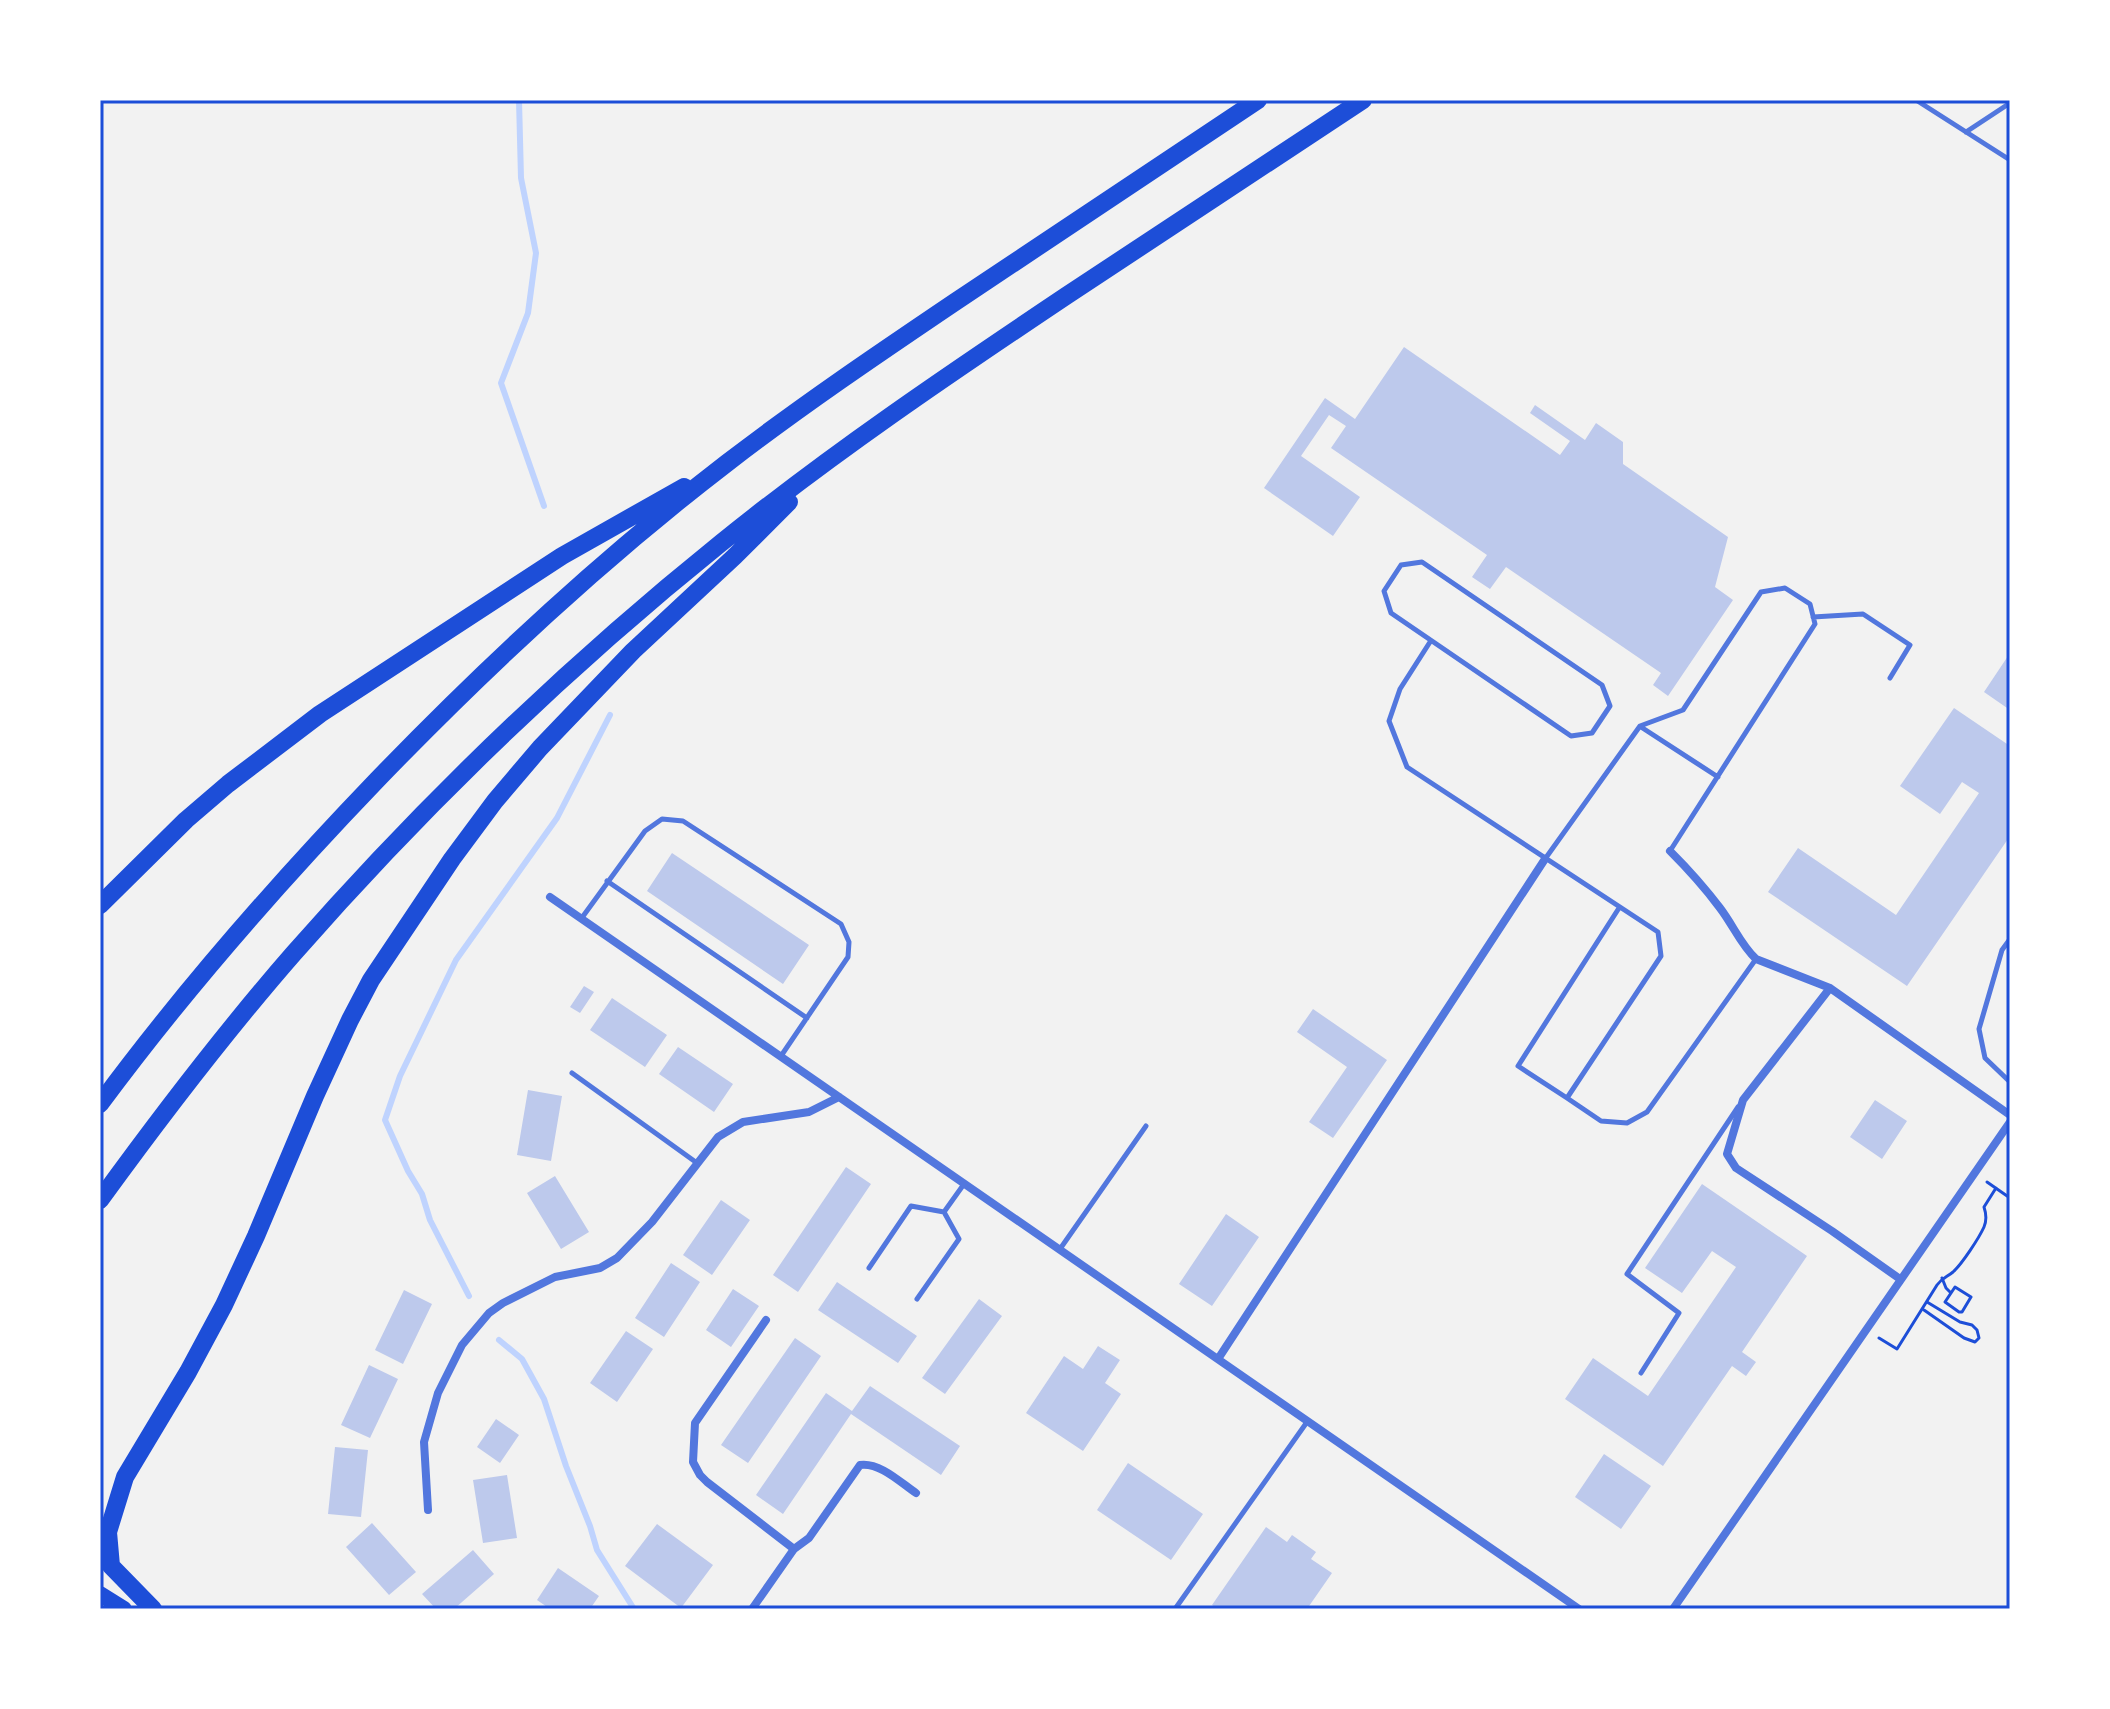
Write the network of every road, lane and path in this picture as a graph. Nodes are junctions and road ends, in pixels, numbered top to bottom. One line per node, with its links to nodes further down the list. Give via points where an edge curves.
1 (1258, 100): 8 (highway, via 818,394)
2 (1363, 100): 7 (highway)
3 (1920, 101): 5 (lane)
4 (2010, 103): 5 (lane)
5 (1966, 132): 6 (lane)
6 (2010, 160)
7 (836, 454): 40 (highway, via 618,628 433,804 292,955); 57 (highway, via 558,727 495,801 422,901 357,1007 224,1305)
8 (725, 465): 18 (highway, via 562,556 320,714 218,793); 31 (highway, via 609,559 422,734 248,918)
9 (1813, 617): 11 (lane, via 1863,614 1910,645); 12 (lane, via 1810,604 1785,588 1761,592 1683,710); 13 (lane, via 1815,624)
10 (1430, 642): 10 (lane, via 1391,613 1384,591 1401,565 1422,562 1602,685 1610,706 1592,733 1571,736); 15 (lane, via 1400,689 1389,721 1407,767)
11 (1890, 678)
12 (1640, 726): 13 (lane); 15 (lane)
13 (1718, 777): 14 (lane)
14 (1670, 851): 22 (street)
15 (1545, 859): 19 (lane); 54 (street)
16 (607, 881): 20 (lane); 24 (lane); 24 (lane, via 645,831 662,819 683,821 841,924 849,942 848,957)
17 (550, 897): 20 (street)
18 (100, 905)
19 (1619, 908): 29 (lane, via 1658,932 1661,956); 29 (lane, via 1518,1066)
20 (581, 919): 25 (street)
21 (2010, 939): 27 (lane, via 1979,1029 1985,1058)
22 (1756, 959): 23 (street); 29 (lane, via 1647,1112 1627,1123 1601,1121)
23 (1830, 988): 30 (street); 32 (street)
24 (807, 1018): 25 (lane)
25 (780, 1057): 28 (street)
26 (572, 1073): 35 (lane)
27 (2010, 1082)
28 (839, 1097): 35 (street, via 809,1112 743,1122 718,1137); 37 (street)
29 (1567, 1098)
30 (1743, 1100): 45 (street, via 1727,1154 1736,1168); 55 (lane, via 1627,1274 1679,1313)
31 (100, 1104)
32 (2010, 1115)
33 (2010, 1122): 36 (street)
34 (1146, 1126): 42 (lane)
35 (697, 1163): 59 (street, via 617,1258 600,1268 555,1277 503,1303 462,1345 438,1393 424,1442)
36 (1974, 1173): 38 (path); 45 (street)
37 (964, 1184): 41 (lane); 42 (street)
38 (1996, 1188): 39 (path); 44 (path, via 1984,1207 1984,1226 1960,1264)
39 (2010, 1198)
40 (100, 1200)
41 (944, 1212): 43 (lane, via 911,1206); 47 (lane, via 959,1239)
42 (1059, 1250): 54 (street)
43 (869, 1268)
44 (1942, 1278): 46 (path); 48 (path)
45 (1900, 1279): 53 (street)
46 (1951, 1293): 50 (path, via 1945,1302); 50 (path, via 1955,1287 1971,1297 1962,1312)
47 (917, 1299)
48 (1927, 1302): 49 (path); 51 (path)
49 (1923, 1309): 51 (path, via 1964,1338 1979,1338 1972,1325); 53 (path, via 1897,1349)
50 (1954, 1309): 51 (path)
51 (1950, 1316)
52 (766, 1320): 61 (street, via 695,1423 693,1462 707,1482)
53 (1865, 1330): 68 (street)
54 (1218, 1359): 56 (street)
55 (1641, 1373)
56 (1307, 1422): 66 (lane); 67 (street)
57 (125, 1477): 60 (highway); 64 (highway, via 108,1532 111,1566)
58 (916, 1493): 61 (street, via 878,1467 860,1465 809,1538)
59 (428, 1510)
60 (100, 1514)
61 (794, 1549): 65 (street)
62 (100, 1594): 63 (main road)
63 (124, 1609)
64 (153, 1609)
65 (752, 1609)
66 (1175, 1609)
67 (1579, 1609)
68 (1673, 1609)

